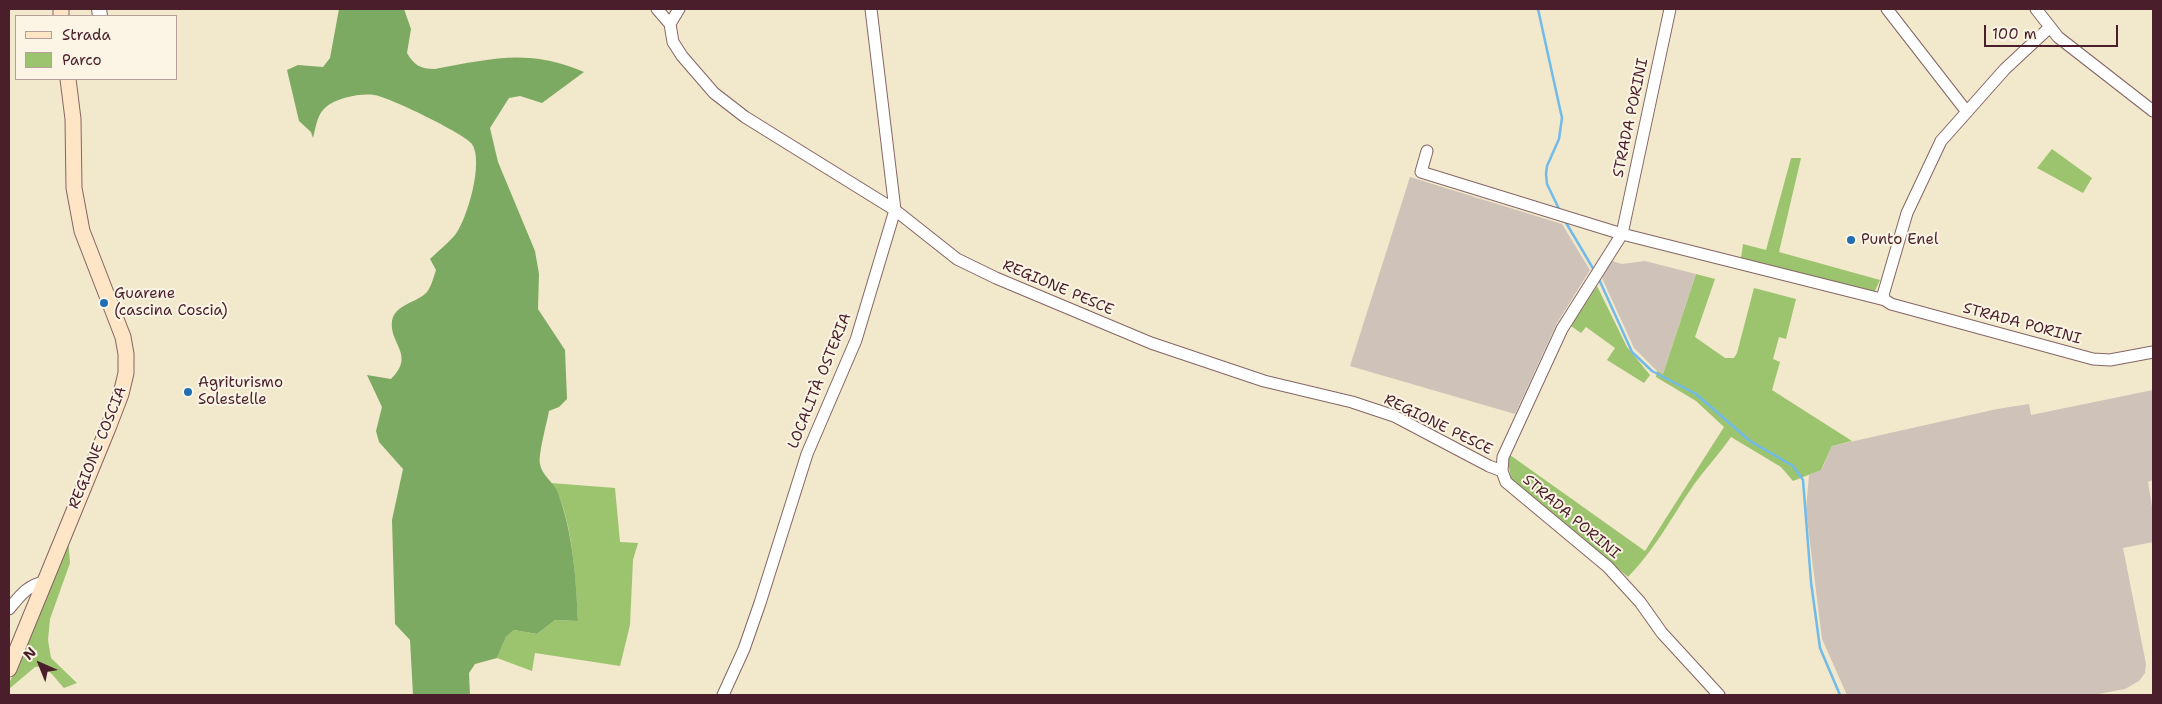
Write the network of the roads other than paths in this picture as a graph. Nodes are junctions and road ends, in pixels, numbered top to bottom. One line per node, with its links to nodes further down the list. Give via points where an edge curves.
1 (657, 9): 7 (street)
2 (679, 9): 7 (street)
3 (871, 9): 13 (street, LOCALITÀ OSTERIA)
4 (1670, 9): 14 (street, STRADA PORINI)
5 (1887, 9): 10 (street)
6 (2036, 9): 8 (street)
7 (670, 24): 13 (street, REGIONE PESCE, via 673,42 714,93)
8 (2049, 28): 10 (street); 11 (street)
9 (68, 80): 18 (main road, REGIONE COSCIA, via 73,118 74,188 82,231 123,337 126,373 121,394)
10 (1966, 112): 15 (street, via 1941,141 1906,212 1882,295)
11 (2153, 112)
12 (1427, 151): 14 (street, STRADA PORINI, via 1421,172)
13 (895, 210): 17 (street, REGIONE PESCE, via 957,259 1105,325 1264,381 1352,402 1394,416); 21 (street, LOCALITÀ OSTERIA, via 856,340 807,454 760,604)
14 (1622, 234): 15 (street, STRADA PORINI); 17 (street, STRADA PORINI, via 1562,329 1503,457)
15 (1885, 300): 16 (street, STRADA PORINI, via 2093,359 2110,360)
16 (2153, 352)
17 (1502, 470): 22 (street, STRADA PORINI, via 1506,482 1608,567 1662,633)
18 (45, 582): 19 (street, via 24,590); 20 (main road, REGIONE COSCIA)
19 (9, 609)
20 (9, 669)
21 (723, 695)
22 (1720, 695)

